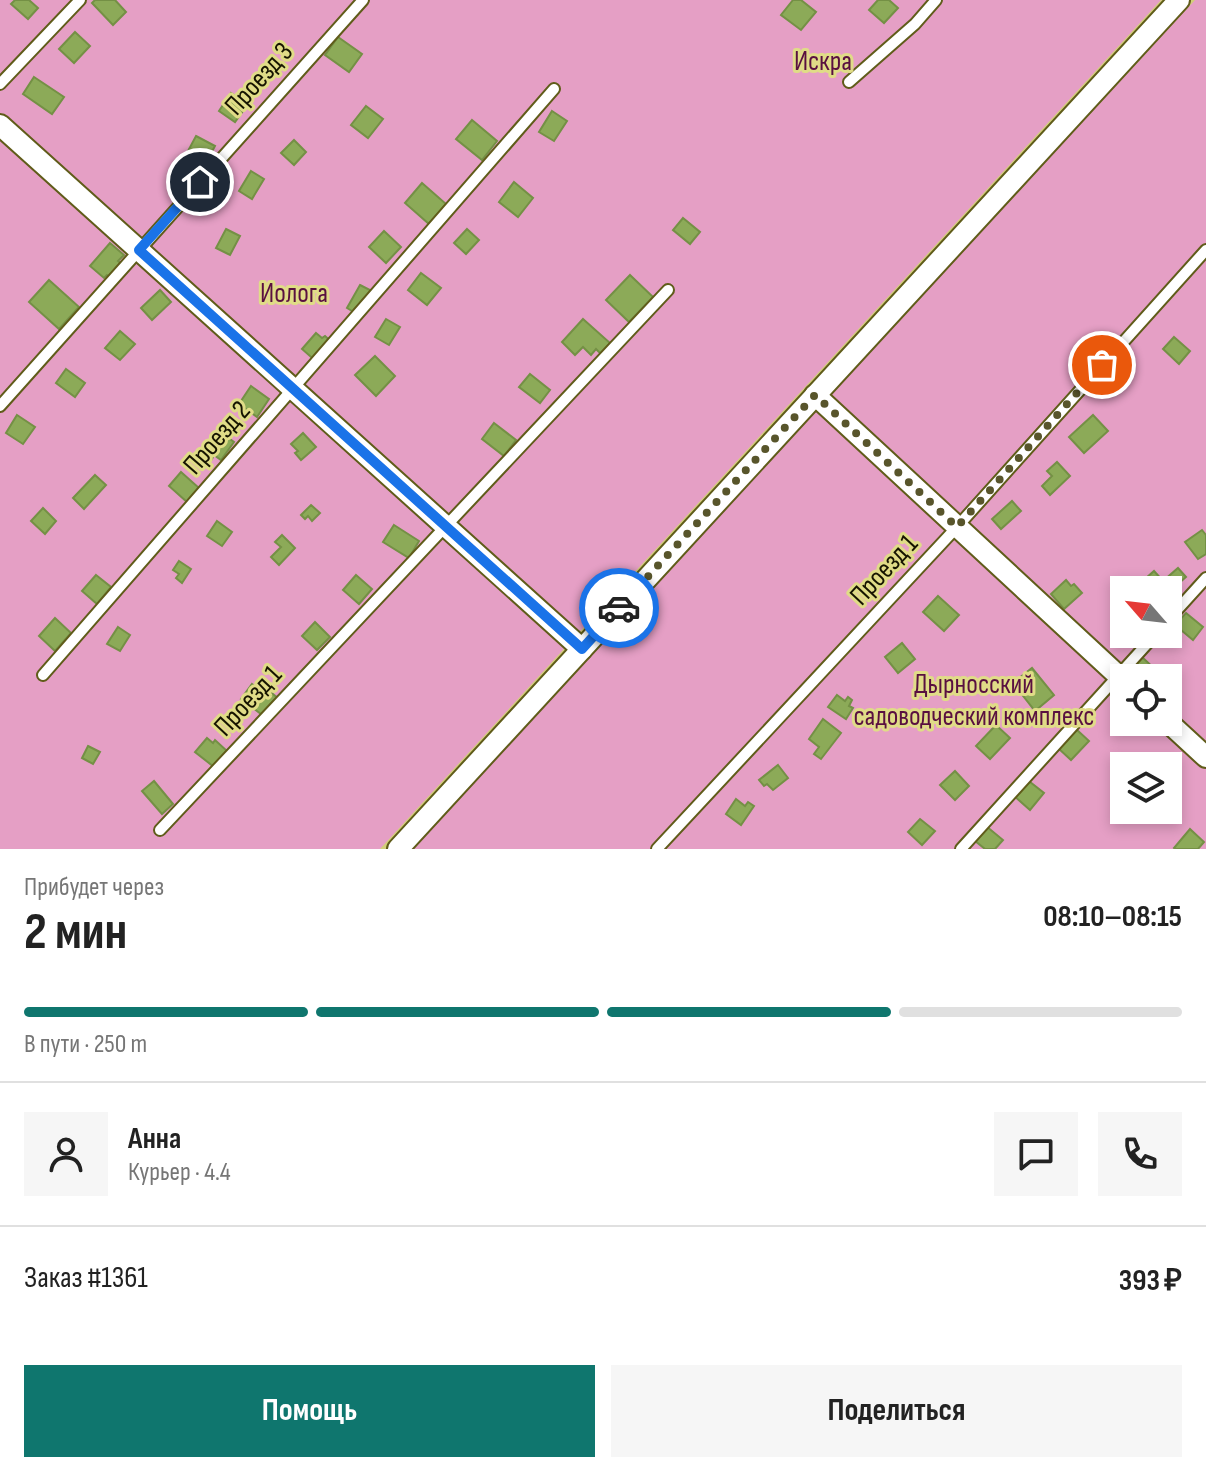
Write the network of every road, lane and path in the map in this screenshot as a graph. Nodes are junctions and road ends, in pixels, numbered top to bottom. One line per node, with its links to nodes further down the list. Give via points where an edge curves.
1 (80, 0): 6 (lane)
2 (363, 0): 9 (lane, Проезд 3)
3 (936, 0): 5 (lane)
4 (1179, 0): 13 (street)
5 (849, 82)
6 (0, 84)
7 (554, 89): 12 (lane, Проезд 2)
8 (0, 125): 9 (street)
9 (139, 250): 12 (street); 14 (lane, Проезд 3)
10 (1206, 250): 16 (lane, Проезд 1)
11 (668, 290): 15 (lane, Проезд 1)
12 (293, 388): 15 (street); 23 (lane, Проезд 2)
13 (815, 395): 16 (street); 20 (street)
14 (0, 406)
15 (446, 526): 20 (street); 27 (lane, Проезд 1)
16 (957, 527): 22 (street); 29 (lane, Проезд 1)
17 (1206, 578): 18 (lane)
18 (1182, 605)
19 (1145, 648): 21 (lane)
20 (582, 649): 28 (street)
21 (1132, 664)
22 (1110, 668)
23 (43, 675)
24 (1110, 690): 30 (lane)
25 (1182, 735): 26 (street)
26 (1206, 757)
27 (160, 830)
28 (398, 849)
29 (657, 849)
30 (961, 849)

